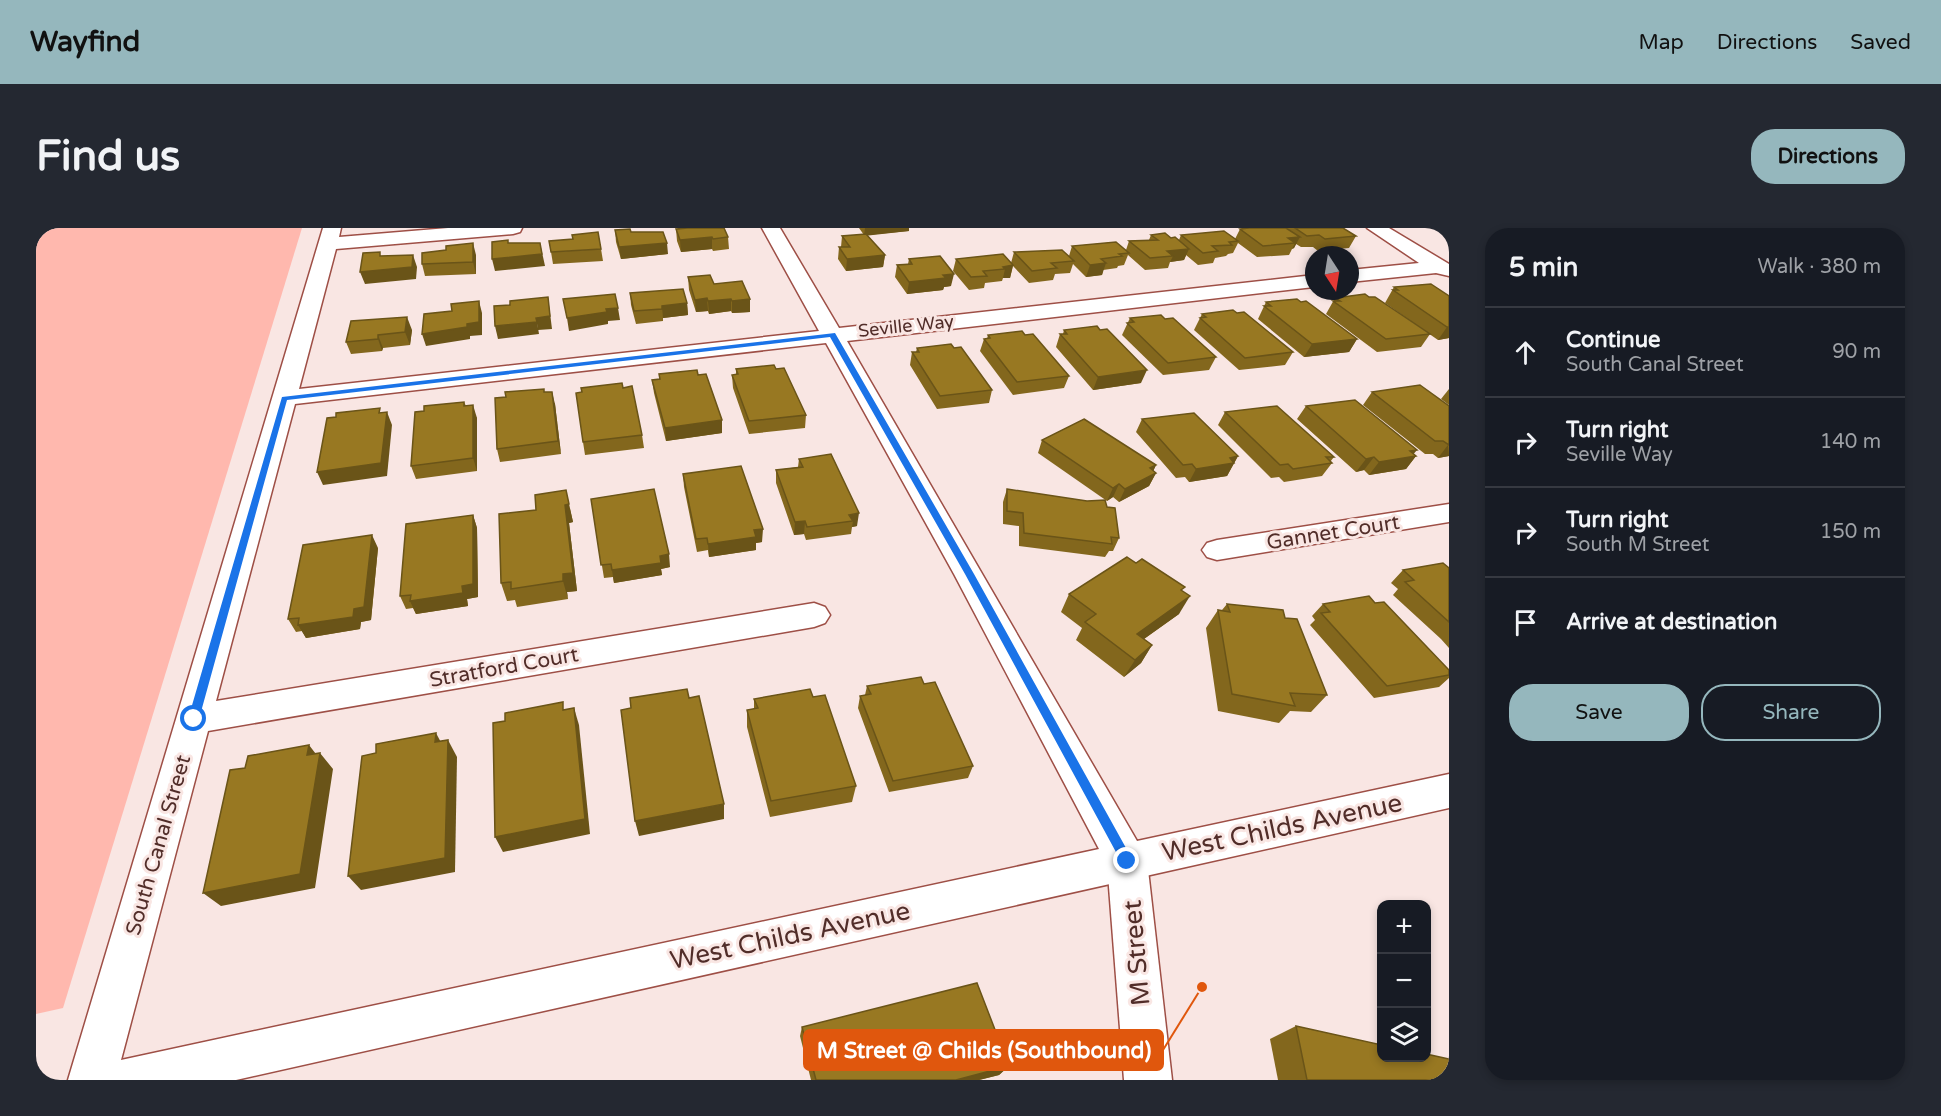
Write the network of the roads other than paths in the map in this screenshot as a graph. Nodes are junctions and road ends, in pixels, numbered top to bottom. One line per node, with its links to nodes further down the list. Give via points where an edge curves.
1 (513, 228): 6 (street)
2 (771, 228): 10 (street)
3 (1376, 228): 7 (street)
4 (1445, 228): 5 (lane)
5 (1449, 230)
6 (330, 236): 11 (street, South Canal Street)
7 (1444, 270): 8 (street)
8 (1359, 275)
9 (1305, 281): 10 (street, Seville Way)
10 (832, 334): 11 (street, Seville Way); 17 (street)
11 (284, 398): 15 (street, South Canal Street)
12 (1449, 513): 13 (street, Gannet Court)
13 (1217, 550)
14 (814, 615): 15 (street, Stratford Court)
15 (194, 719): 18 (street, South Canal Street)
16 (1449, 791): 17 (street, West Childs Avenue)
17 (1127, 861): 19 (street, West Childs Avenue); 20 (street, M Street)
18 (92, 1080)
19 (130, 1080)
20 (1148, 1080)

